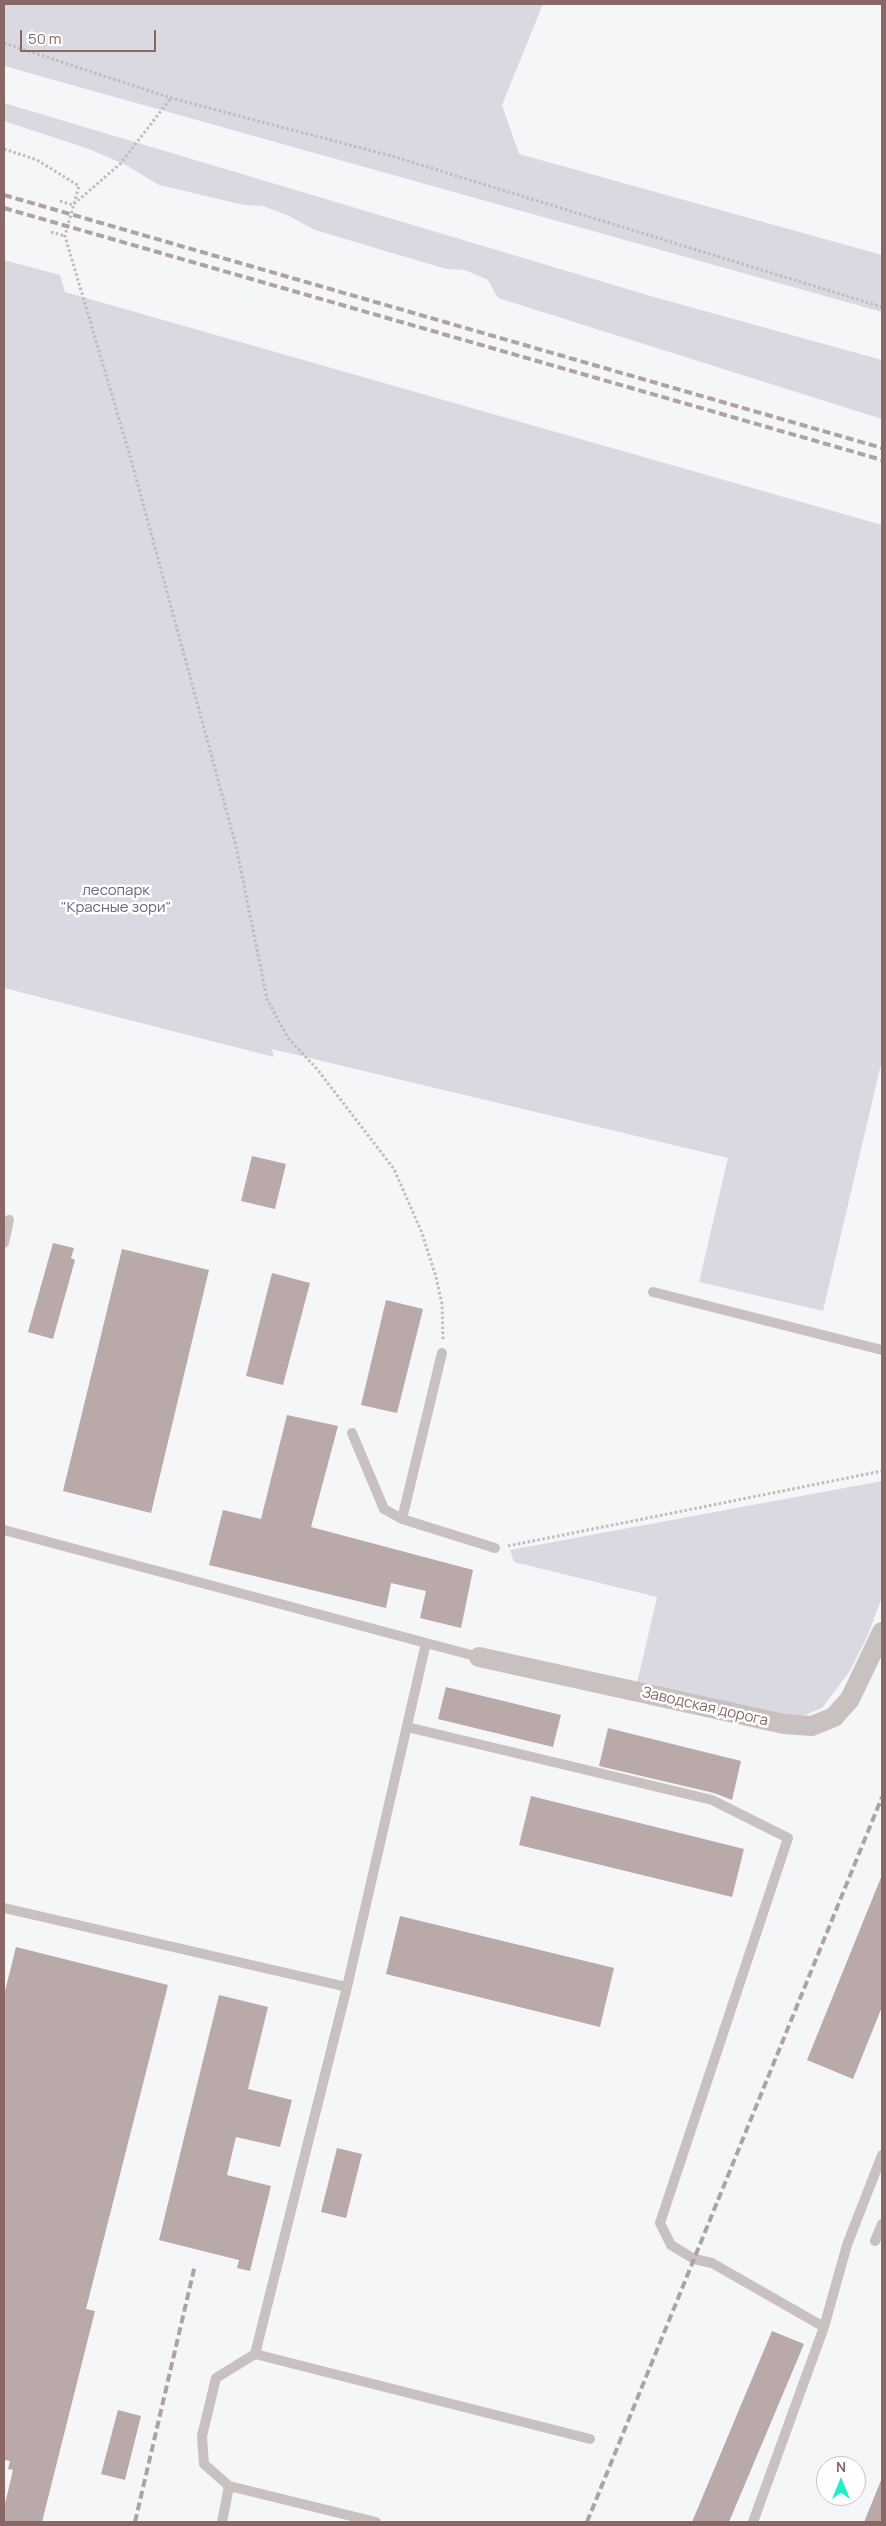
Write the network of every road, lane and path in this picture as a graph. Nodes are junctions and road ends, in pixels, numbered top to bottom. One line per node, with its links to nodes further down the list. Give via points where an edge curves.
1 (4, 43): 2 (path)
2 (171, 98): 5 (path, via 120,164); 8 (path, via 395,157)
3 (4, 149): 5 (path, via 37,160 79,186)
4 (60, 201): 5 (path)
5 (73, 205): 7 (path)
6 (51, 232): 7 (path)
7 (64, 236): 13 (path, via 132,463 236,846 267,1000 288,1038 318,1068 394,1169 422,1233 436,1277 443,1311)
8 (882, 307)
9 (9, 1220): 10 (lane)
10 (4, 1243)
11 (653, 1292): 12 (lane)
12 (882, 1350)
13 (442, 1353): 16 (lane)
14 (352, 1432): 16 (lane, via 384,1509)
15 (882, 1471): 18 (path)
16 (402, 1519): 18 (lane)
17 (4, 1530): 20 (lane)
18 (495, 1548)
19 (882, 1632): 21 (street, Заводская дорога, via 850,1699 834,1717 812,1726 784,1724)
20 (426, 1643): 21 (lane); 22 (lane)
21 (479, 1657)
22 (407, 1727): 24 (lane); 28 (lane, via 712,1800 788,1838 660,2222 671,2245 694,2259 712,2263)
23 (4, 1908): 24 (lane)
24 (347, 1987): 29 (lane)
25 (882, 2155): 28 (lane, via 847,2245)
26 (882, 2224): 27 (lane)
27 (875, 2241)
28 (824, 2327): 34 (lane)
29 (255, 2354): 30 (lane); 31 (lane, via 216,2378 202,2436 204,2464)
30 (590, 2440)
31 (229, 2486): 32 (lane); 33 (lane)
32 (222, 2522)
33 (376, 2522)
34 (753, 2522)

